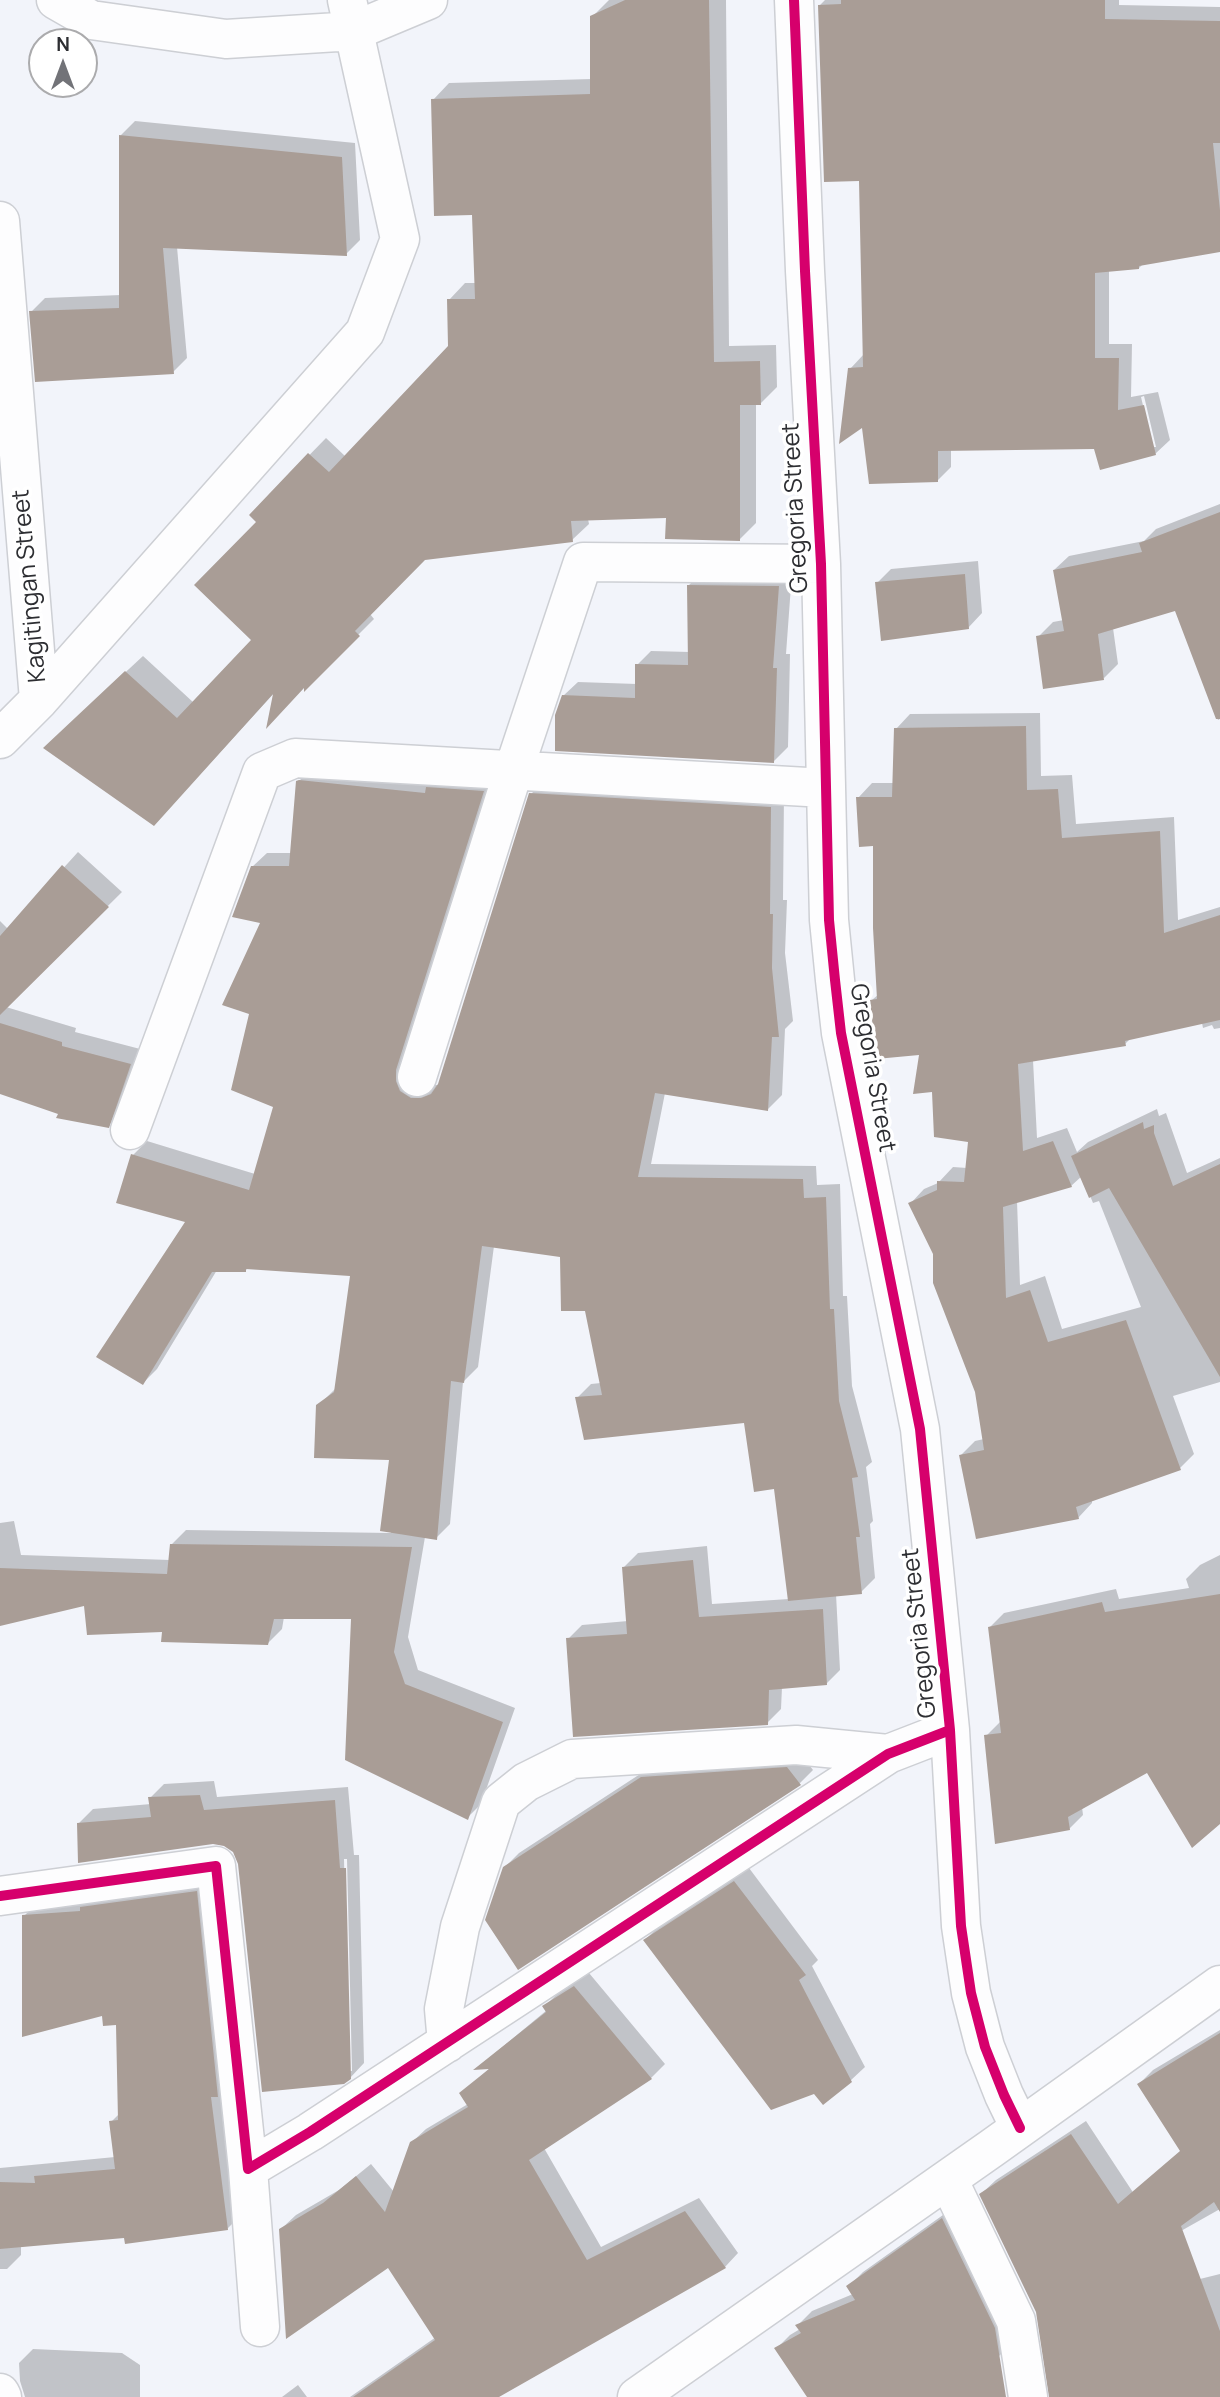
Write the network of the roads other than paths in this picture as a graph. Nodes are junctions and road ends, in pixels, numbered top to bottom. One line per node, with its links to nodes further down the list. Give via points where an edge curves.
1 (56, 0): 4 (street, via 91,20 226,39)
2 (428, 0): 4 (street)
3 (794, 0): 6 (street, Gregoria Street)
4 (350, 15): 7 (street, via 400,239 365,332)
5 (0, 220): 7 (street, Kagitingan Street)
6 (821, 564): 9 (street, via 583,562); 10 (street, Gregoria Street)
7 (39, 700): 8 (street)
8 (0, 739)
9 (513, 772): 10 (street); 11 (street); 12 (street, via 295,758 262,772)
10 (825, 788): 13 (street, Gregoria Street, via 830,920 841,1033 920,1429)
11 (417, 1077)
12 (130, 1130)
13 (950, 1730): 14 (street); 18 (street, Gregoria Street, via 961,1927 971,1993 985,2047)
14 (888, 1754): 17 (street); 17 (street, via 796,1745 572,1759 526,1782 501,1802 460,1927 444,2010)
15 (2, 1888): 19 (street, via 216,1866)
16 (1220, 1985): 18 (street)
17 (447, 2043): 19 (street)
18 (1020, 2128): 20 (street)
19 (248, 2169): 21 (street)
20 (948, 2179): 22 (street); 23 (street, via 1016,2321)
21 (260, 2328)
22 (637, 2397)
23 (1028, 2397)

